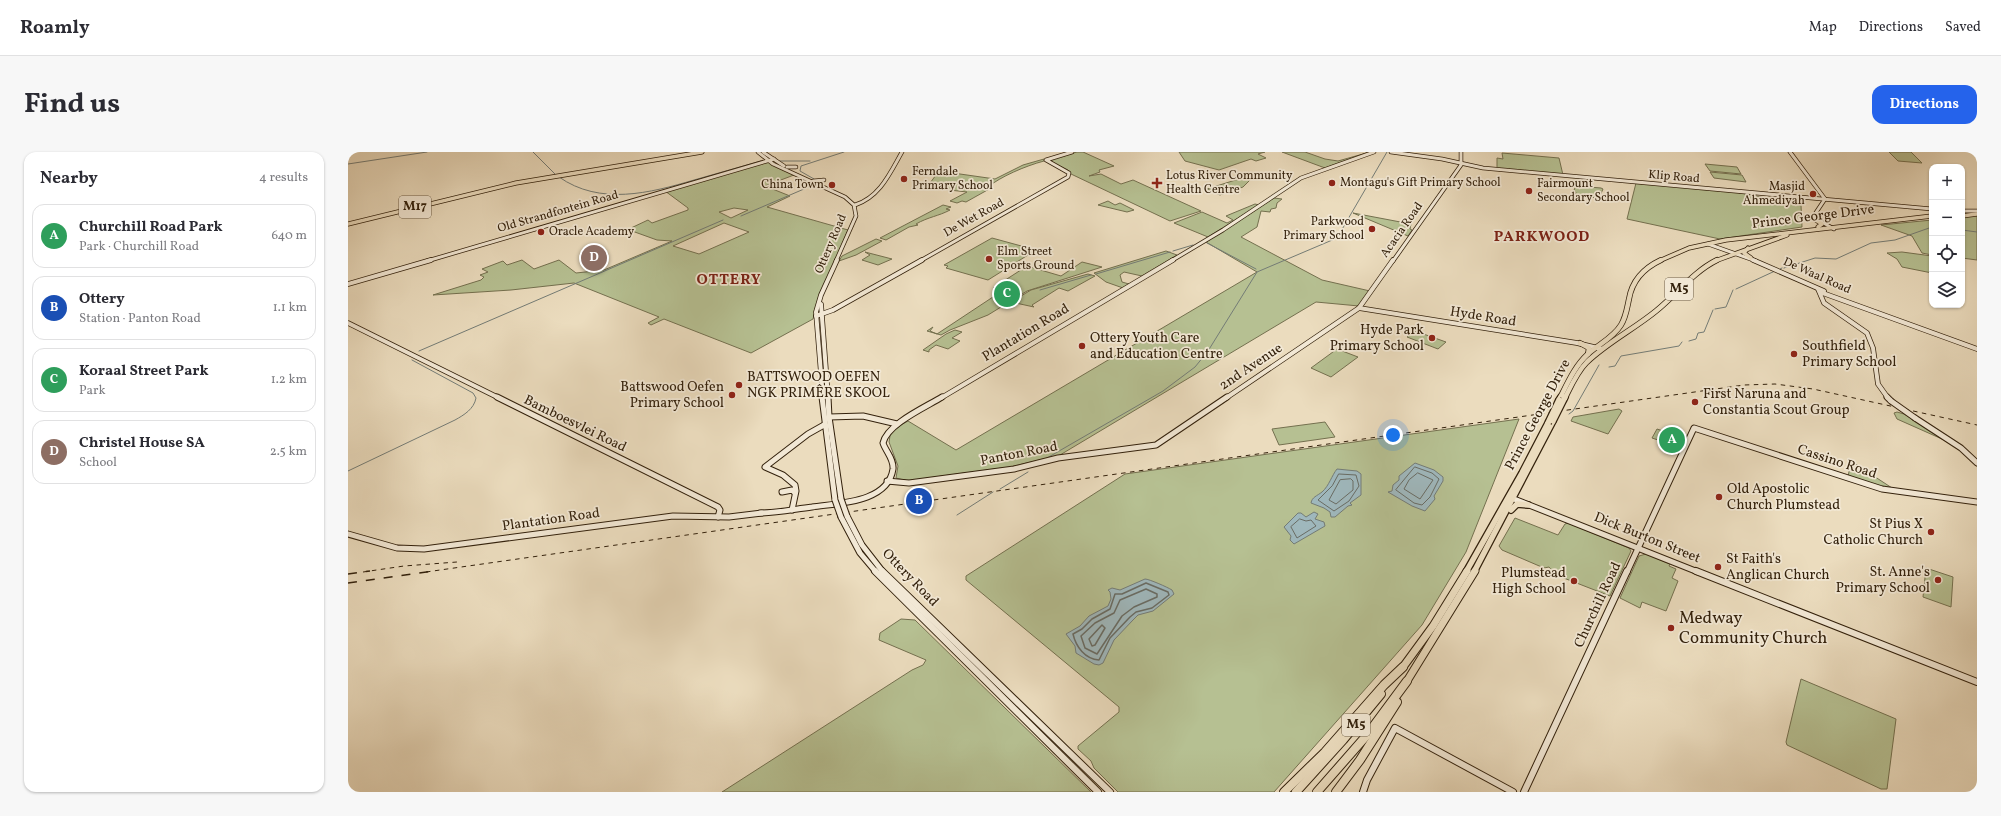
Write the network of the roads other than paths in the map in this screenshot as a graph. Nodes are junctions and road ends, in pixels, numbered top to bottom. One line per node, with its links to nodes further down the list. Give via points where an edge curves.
1 (688, 152): 16 (main road, M17)
2 (702, 152): 16 (main road, M17)
3 (758, 152): 12 (street)
4 (763, 152): 11 (street)
5 (902, 152): 22 (street)
6 (1072, 152): 47 (street, De Wet Road, via 1046,160 1068,172 1068,177)
7 (1374, 152): 57 (street, Plantation Road, via 1302,178 1207,239)
8 (1391, 152): 13 (street, Klip Road)
9 (1461, 152): 13 (street)
10 (1790, 152): 21 (street)
11 (774, 159): 12 (street, Old Strandfontein Road); 14 (street)
12 (768, 160): 17 (street); 41 (street, Old Strandfontein Road)
13 (1461, 164): 20 (street, Klip Road); 46 (street, Acacia Road)
14 (787, 167): 15 (street); 17 (street)
15 (796, 167)
16 (560, 174): 33 (main road, M17, via 495,185)
17 (804, 177): 18 (street)
18 (810, 180): 19 (street); 19 (street, via 824,180 820,184)
19 (825, 188): 23 (street, via 845,197)
20 (1805, 198): 21 (street, Klip Road); 24 (street, via 1819,201)
21 (1825, 199): 24 (street); 25 (street, Klip Road)
22 (866, 202): 23 (street, Ottery Road); 26 (street)
23 (854, 205): 26 (street, Ottery Road)
24 (1820, 208): 30 (street)
25 (1929, 209)
26 (856, 210): 47 (street, Ottery Road, via 856,216 823,292)
27 (1965, 213): 29 (main road)
28 (1965, 213): 29 (main road)
29 (1977, 213)
30 (1815, 214): 32 (street, via 1812,216); 34 (street, via 1817,219)
31 (1929, 218): 34 (main road, Prince George Drive / M5)
32 (1814, 219): 34 (street); 35 (main road, via 1823,225)
33 (348, 222)
34 (1833, 228): 35 (main road, Prince George Drive / M5); 37 (main road, Prince George Drive / M5, via 1789,235)
35 (1814, 229): 36 (main road, Prince George Drive / M5)
36 (1710, 244): 38 (street, De Waal Road); 50 (main road, Prince George Drive / M5, via 1670,256 1643,272 1632,286 1620,326)
37 (1748, 248): 38 (main road, Prince George Drive / M5); 39 (main road, via 1744,253)
38 (1735, 252): 39 (street, De Waal Road); 40 (street, De Waal Road); 51 (main road, Prince George Drive / M5, via 1705,266 1656,311)
39 (1751, 258): 40 (street, De Waal Road)
40 (1768, 265): 42 (street, De Waal Road)
41 (348, 284)
42 (1814, 286): 43 (street); 44 (street, De Waal Road)
43 (1820, 292): 44 (street); 45 (street, De Waal Road); 65 (street, bridge, via 1826,305 1869,337 1876,380 1891,401 1964,450)
44 (1826, 292): 45 (street, De Waal Road)
45 (1858, 306): 52 (street, De Waal Road)
46 (1359, 308): 49 (street, Hyde Road); 63 (street, 2nd Avenue)
47 (818, 315): 55 (street, Ottery Road, via 827,373); 58 (street, Ottery Road)
48 (348, 323): 77 (street, Bamboesvlei Road, via 718,507)
49 (1580, 343): 50 (street, Hyde Road); 53 (main road, via 1590,349)
50 (1597, 347): 51 (street, Hyde Road); 53 (main road, Prince George Drive / M5)
51 (1602, 349): 54 (main road, Prince George Drive / M5, via 1580,369)
52 (1977, 349)
53 (1588, 354): 54 (main road, Prince George Drive / M5, via 1576,368)
54 (1562, 400): 71 (main road, Prince George Drive / M5, bridge)
55 (829, 417): 56 (street, via 850,415); 72 (street, Ottery Road)
56 (889, 421): 57 (street); 60 (street, via 891,425)
57 (896, 424): 60 (street, Plantation Road)
58 (824, 425): 61 (street); 62 (street, Ottery Road)
59 (1694, 428): 73 (street, Cassino Road, via 1882,489); 80 (street, Churchill Road)
60 (887, 431): 64 (street, via 884,444)
61 (812, 432): 62 (street, via 819,431); 70 (street, via 765,467 791,481 796,486)
62 (826, 435): 72 (street, Ottery Road)
63 (1156, 445): 68 (street, Panton Road, via 1058,458 1014,469 909,483)
64 (891, 461): 66 (street, via 894,466); 67 (street)
65 (1977, 463)
66 (892, 475): 67 (street, Plantation Road); 68 (street)
67 (887, 481): 68 (street, Panton Road); 75 (street, Plantation Road, via 865,496)
68 (896, 482)
69 (782, 492): 70 (street, via 790,490)
70 (795, 493): 75 (street)
71 (1512, 498): 74 (street, Dick Burton Street); 78 (main road, Prince George Drive / M5); 81 (main road, Prince George Drive / M5, via 1438,621)
72 (838, 500): 76 (street, Ottery Road, bridge)
73 (1977, 502)
74 (1528, 505): 78 (main road, via 1514,506); 80 (street, Dick Burton Street)
75 (792, 509): 77 (street, Plantation Road)
76 (844, 516): 85 (street, Ottery Road, via 860,553 883,582); 86 (street, Ottery Road, via 866,551 892,582)
77 (718, 517): 79 (street, Plantation Road, via 673,516 408,550)
78 (1503, 520): 82 (main road, Prince George Drive / M5, via 1448,619)
79 (348, 534)
80 (1638, 548): 83 (street, Dick Burton Street); 92 (street, Churchill Road)
81 (1403, 667): 87 (highway, via 1325,752); 88 (highway, M5, via 1351,731)
82 (1407, 681): 89 (highway, M5, via 1367,734); 90 (highway, via 1406,688 1360,760)
83 (1977, 682)
84 (1364, 790): 91 (street, via 1395,728)
85 (1098, 792)
86 (1110, 792)
87 (1284, 792)
88 (1296, 792)
89 (1317, 792)
90 (1336, 792)
91 (1513, 792)
92 (1524, 792)

